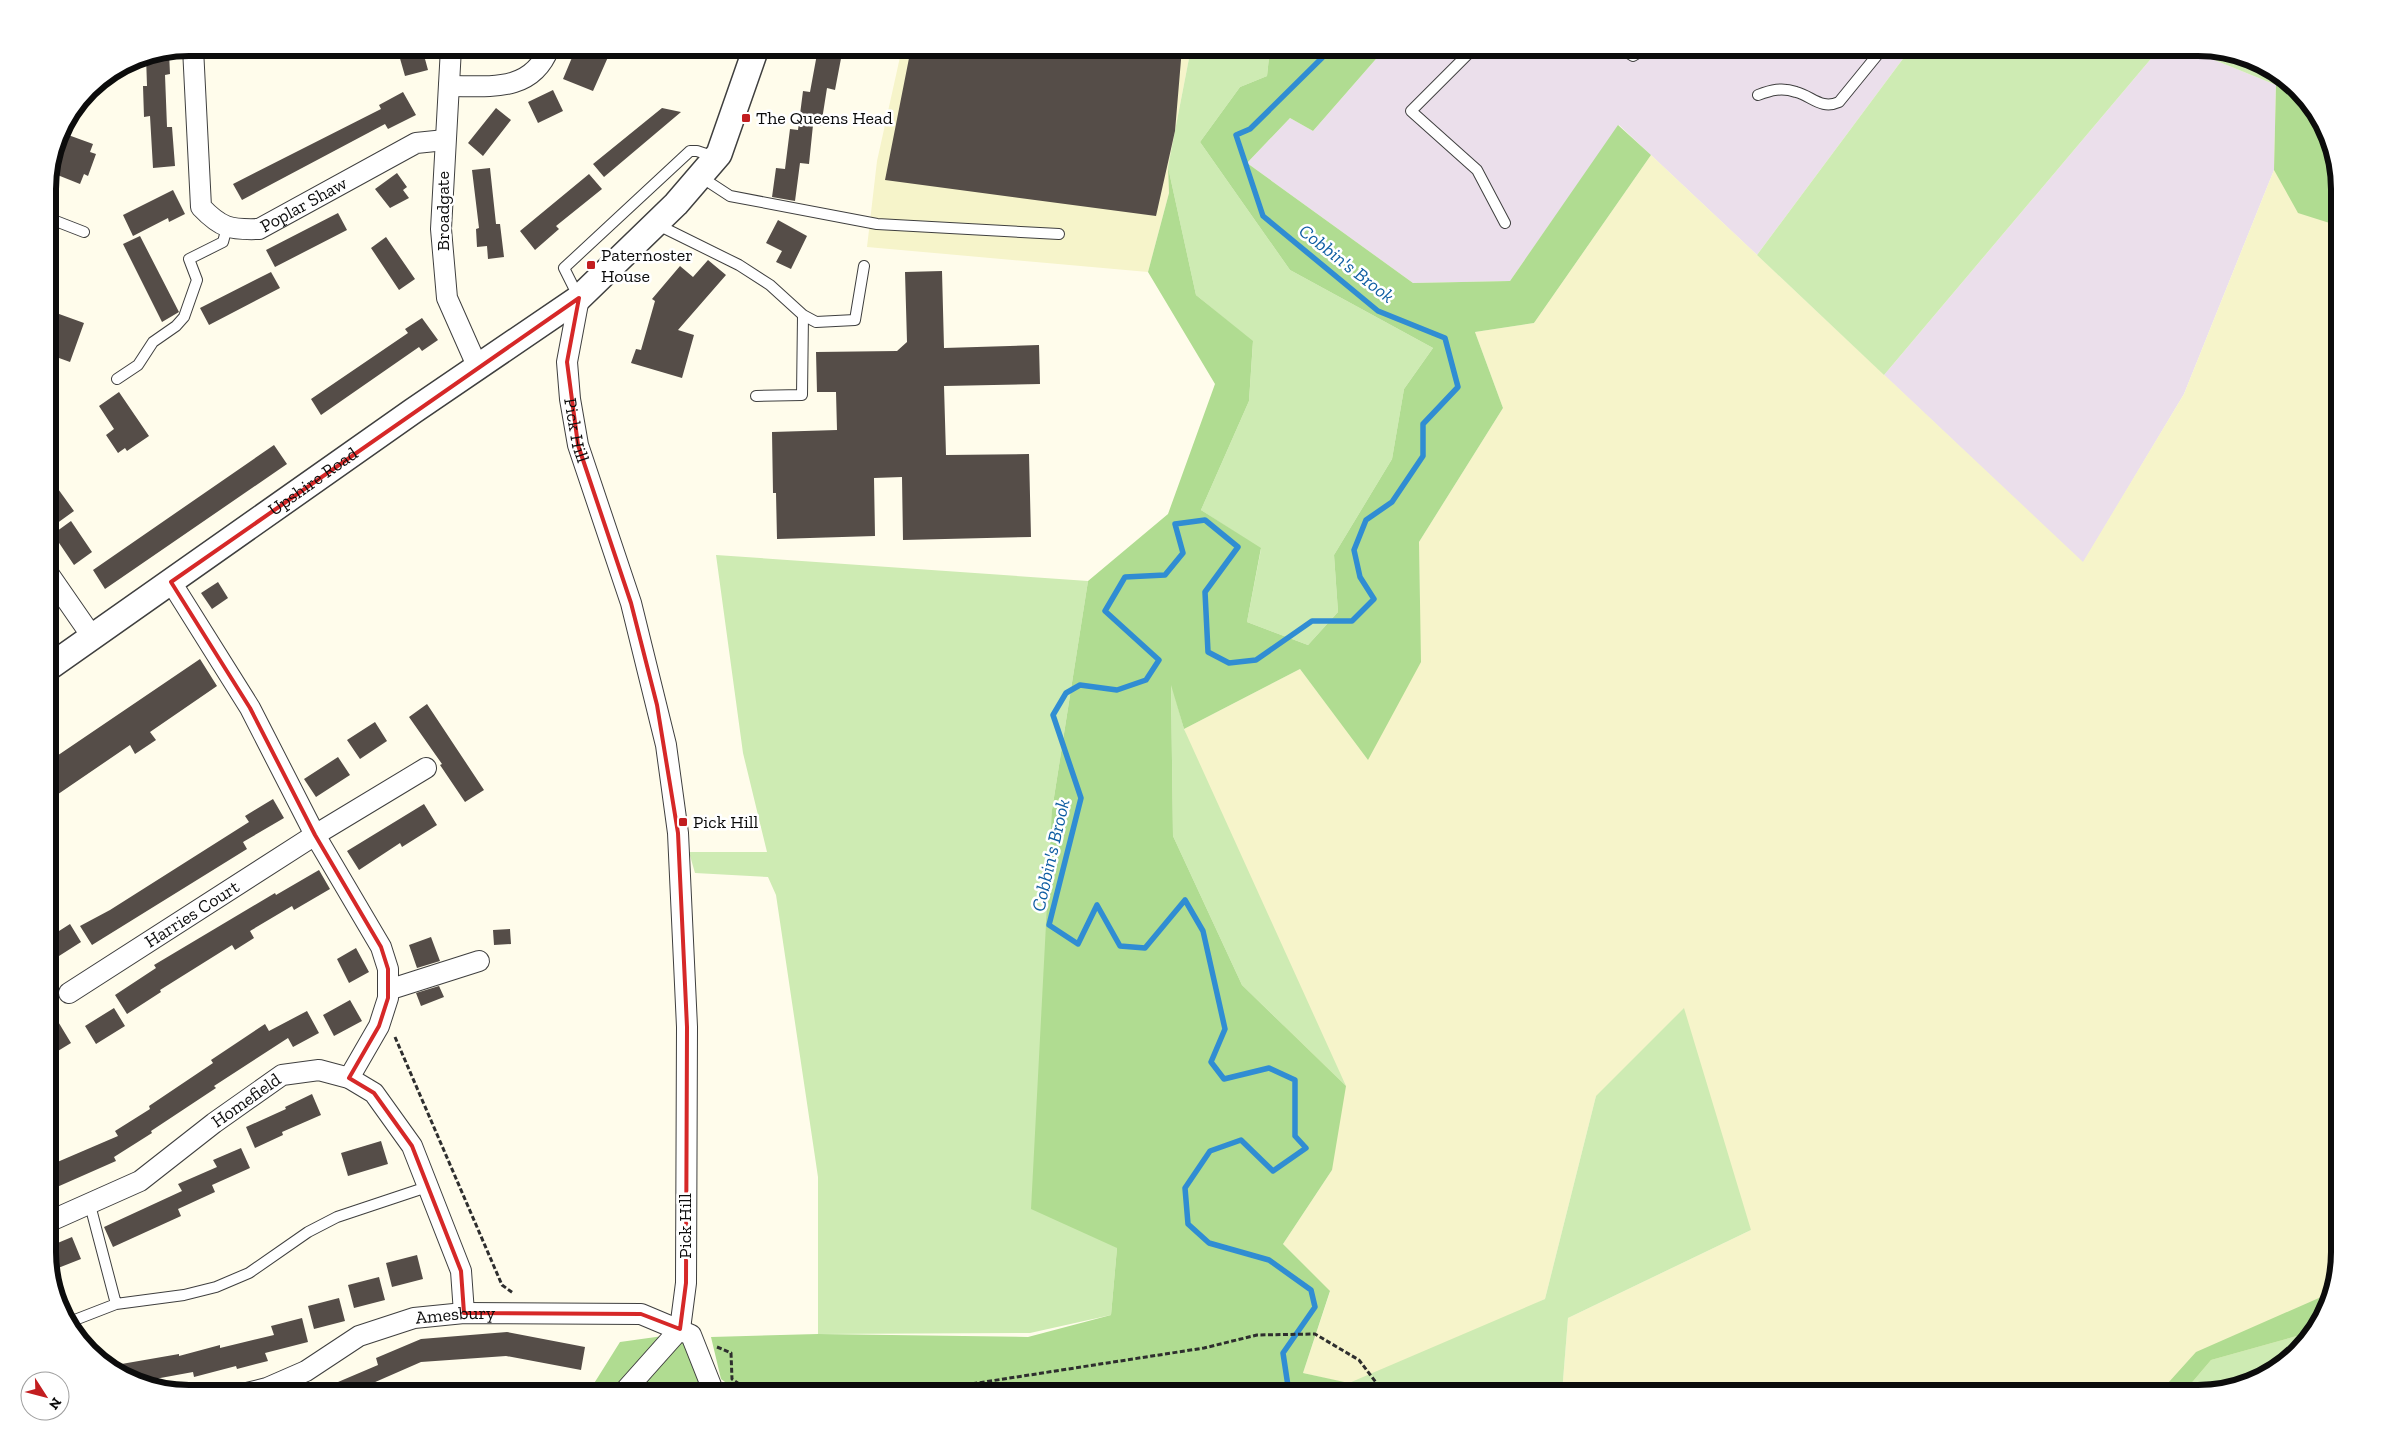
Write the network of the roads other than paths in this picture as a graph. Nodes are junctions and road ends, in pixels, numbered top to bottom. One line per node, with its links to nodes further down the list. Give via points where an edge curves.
1 (193, 56): 15 (street, Poplar Shaw, via 201,207 217,224)
2 (451, 56): 7 (street, Broadgate)
3 (546, 56): 7 (street, via 526,78 506,86)
4 (753, 56): 10 (street, Upshire Road)
5 (1466, 56): 13 (lane, via 1412,111 1477,170)
6 (1876, 56): 8 (lane, via 1839,102 1831,106 1786,89)
7 (449, 86): 9 (street, Broadgate)
8 (1758, 95)
9 (445, 140): 15 (street, Poplar Shaw, via 416,143 259,229); 21 (street, Broadgate, via 440,229 447,298)
10 (716, 158): 11 (street, Upshire Road); 19 (lane, via 697,151 690,152 564,268)
11 (701, 177): 14 (street, Upshire Road); 17 (lane, via 730,196 877,224)
12 (57, 222): 16 (lane)
13 (1505, 223)
14 (656, 224): 19 (street, Upshire Road); 20 (lane, via 770,285)
15 (227, 227): 22 (lane, via 223,242 189,259 197,280 184,317 153,342 138,365)
16 (84, 232)
17 (1059, 234)
18 (864, 266): 20 (lane, via 855,320 816,322)
19 (579, 298): 21 (street, Upshire Road); 40 (street, Pick Hill, via 567,362 578,445 630,603 655,695 678,833 687,1027)
20 (803, 315): 23 (lane, via 802,395)
21 (478, 368): 24 (street, Upshire Road)
22 (117, 379)
23 (756, 396)
24 (171, 582): 26 (street, Upshire Road); 29 (street, via 250,708)
25 (57, 586): 26 (street)
26 (92, 638): 27 (street, Upshire Road)
27 (57, 662)
28 (426, 768): 29 (street, Harries Court)
29 (315, 835): 31 (street, via 381,947 388,970); 32 (street, Harries Court)
30 (479, 961): 31 (street)
31 (388, 990): 33 (street, via 379,1026)
32 (68, 993)
33 (349, 1078): 34 (street, Homefield, via 374,1093 412,1146); 35 (street, Homefield, via 319,1070 282,1075 140,1181)
34 (427, 1187): 37 (lane, via 336,1217 308,1232 249,1273 216,1287 184,1295); 38 (street, Homefield, via 461,1271)
35 (90, 1205): 36 (street, Homefield); 37 (lane)
36 (57, 1218)
37 (116, 1304): 39 (lane)
38 (464, 1313): 40 (street, Amesbury, via 641,1314); 41 (street, Amesbury, via 414,1318 359,1336 306,1371)
39 (75, 1320)
40 (686, 1332): 42 (street); 43 (street)
41 (274, 1385)
42 (632, 1385)
43 (712, 1385)

